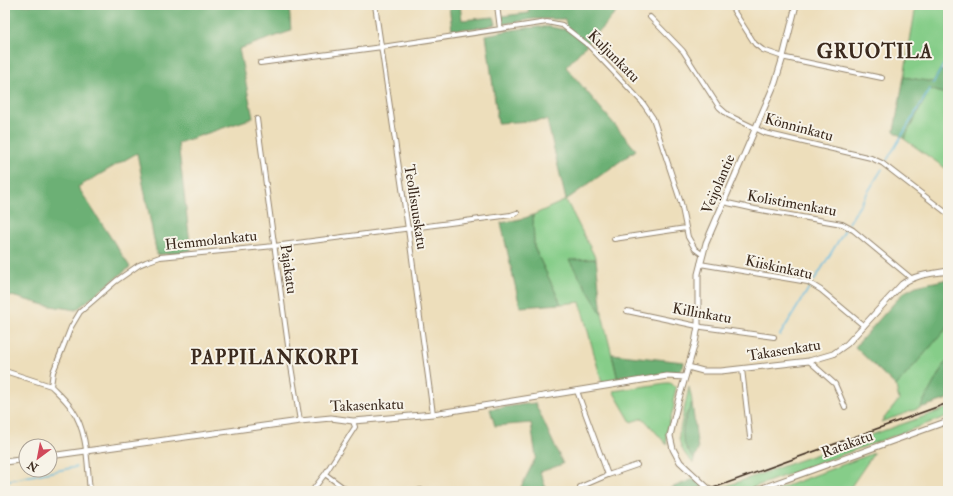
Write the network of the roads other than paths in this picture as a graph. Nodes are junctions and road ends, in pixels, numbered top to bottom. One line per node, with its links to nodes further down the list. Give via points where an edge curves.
1 (375, 5): 7 (street, Teollisuuskatu)
2 (497, 5): 6 (street)
3 (730, 5): 8 (street, via 755,44 763,50)
4 (796, 5): 8 (street, Veijolantie)
5 (650, 17): 12 (street, Könninkatu, via 683,51 723,111)
6 (500, 29): 7 (street, Kuljunkatu); 16 (street, Kuljunkatu, via 547,22 562,24 589,46 642,102 653,118 681,203)
7 (382, 47): 9 (street, Kuljunkatu); 17 (street, Teollisuuskatu)
8 (783, 57): 10 (street); 12 (street, Veijolantie)
9 (260, 63)
10 (882, 78)
11 (257, 119): 19 (street, Pajakatu)
12 (755, 128): 13 (street, Veijolantie); 15 (street, Könninkatu, via 765,133 871,158 882,163)
13 (723, 202): 20 (street, Veijolantie); 23 (street, Kolistimenkatu, via 842,224 853,230)
14 (516, 213): 17 (street, Hemmolankatu)
15 (948, 214)
16 (686, 228): 18 (street); 20 (street, Kuljunkatu, via 691,244)
17 (408, 229): 19 (street, Hemmolankatu); 36 (street, Teollisuuskatu)
18 (614, 240)
19 (274, 246): 33 (street, Hemmolankatu, via 160,257 139,265 80,312 53,372); 37 (street, Pajakatu)
20 (702, 255): 21 (street, Veijolantie)
21 (700, 264): 25 (street, Veijolantie); 26 (street, Kiiskinkatu, via 808,282)
22 (948, 271): 23 (street, Takasenkatu)
23 (911, 278): 26 (street, Takasenkatu, via 902,284)
24 (627, 311): 25 (street, Killinkatu)
25 (698, 326): 27 (street, Killinkatu); 29 (street, Veijolantie)
26 (864, 326): 28 (street, Takasenkatu, via 833,354)
27 (774, 337)
28 (809, 361): 30 (street, Takasenkatu); 35 (street, via 835,384)
29 (688, 367): 30 (street, Takasenkatu, via 703,371); 32 (street, Veijolantie)
30 (742, 368): 40 (street)
31 (5, 372): 33 (street)
32 (685, 377): 34 (street, Takasenkatu, via 667,376); 52 (street, Veijolantie, via 670,436 671,443 680,462)
33 (51, 386): 41 (street, via 73,410)
34 (577, 391): 36 (street, Takasenkatu); 47 (street)
35 (845, 407)
36 (433, 414): 38 (street, Takasenkatu)
37 (300, 421): 38 (street, Takasenkatu, via 331,418); 41 (street, Takasenkatu)
38 (353, 421): 46 (street, via 354,428)
39 (948, 421): 53 (street, Ratakatu)
40 (750, 437)
41 (86, 451): 42 (street, Takasenkatu); 49 (street)
42 (58, 455)
43 (18, 460): 44 (street)
44 (5, 462)
45 (636, 465): 47 (street)
46 (325, 474): 50 (street); 51 (street)
47 (608, 475): 48 (street)
48 (580, 487)
49 (90, 491)
50 (312, 491)
51 (348, 491)
52 (711, 491)
53 (754, 491)

